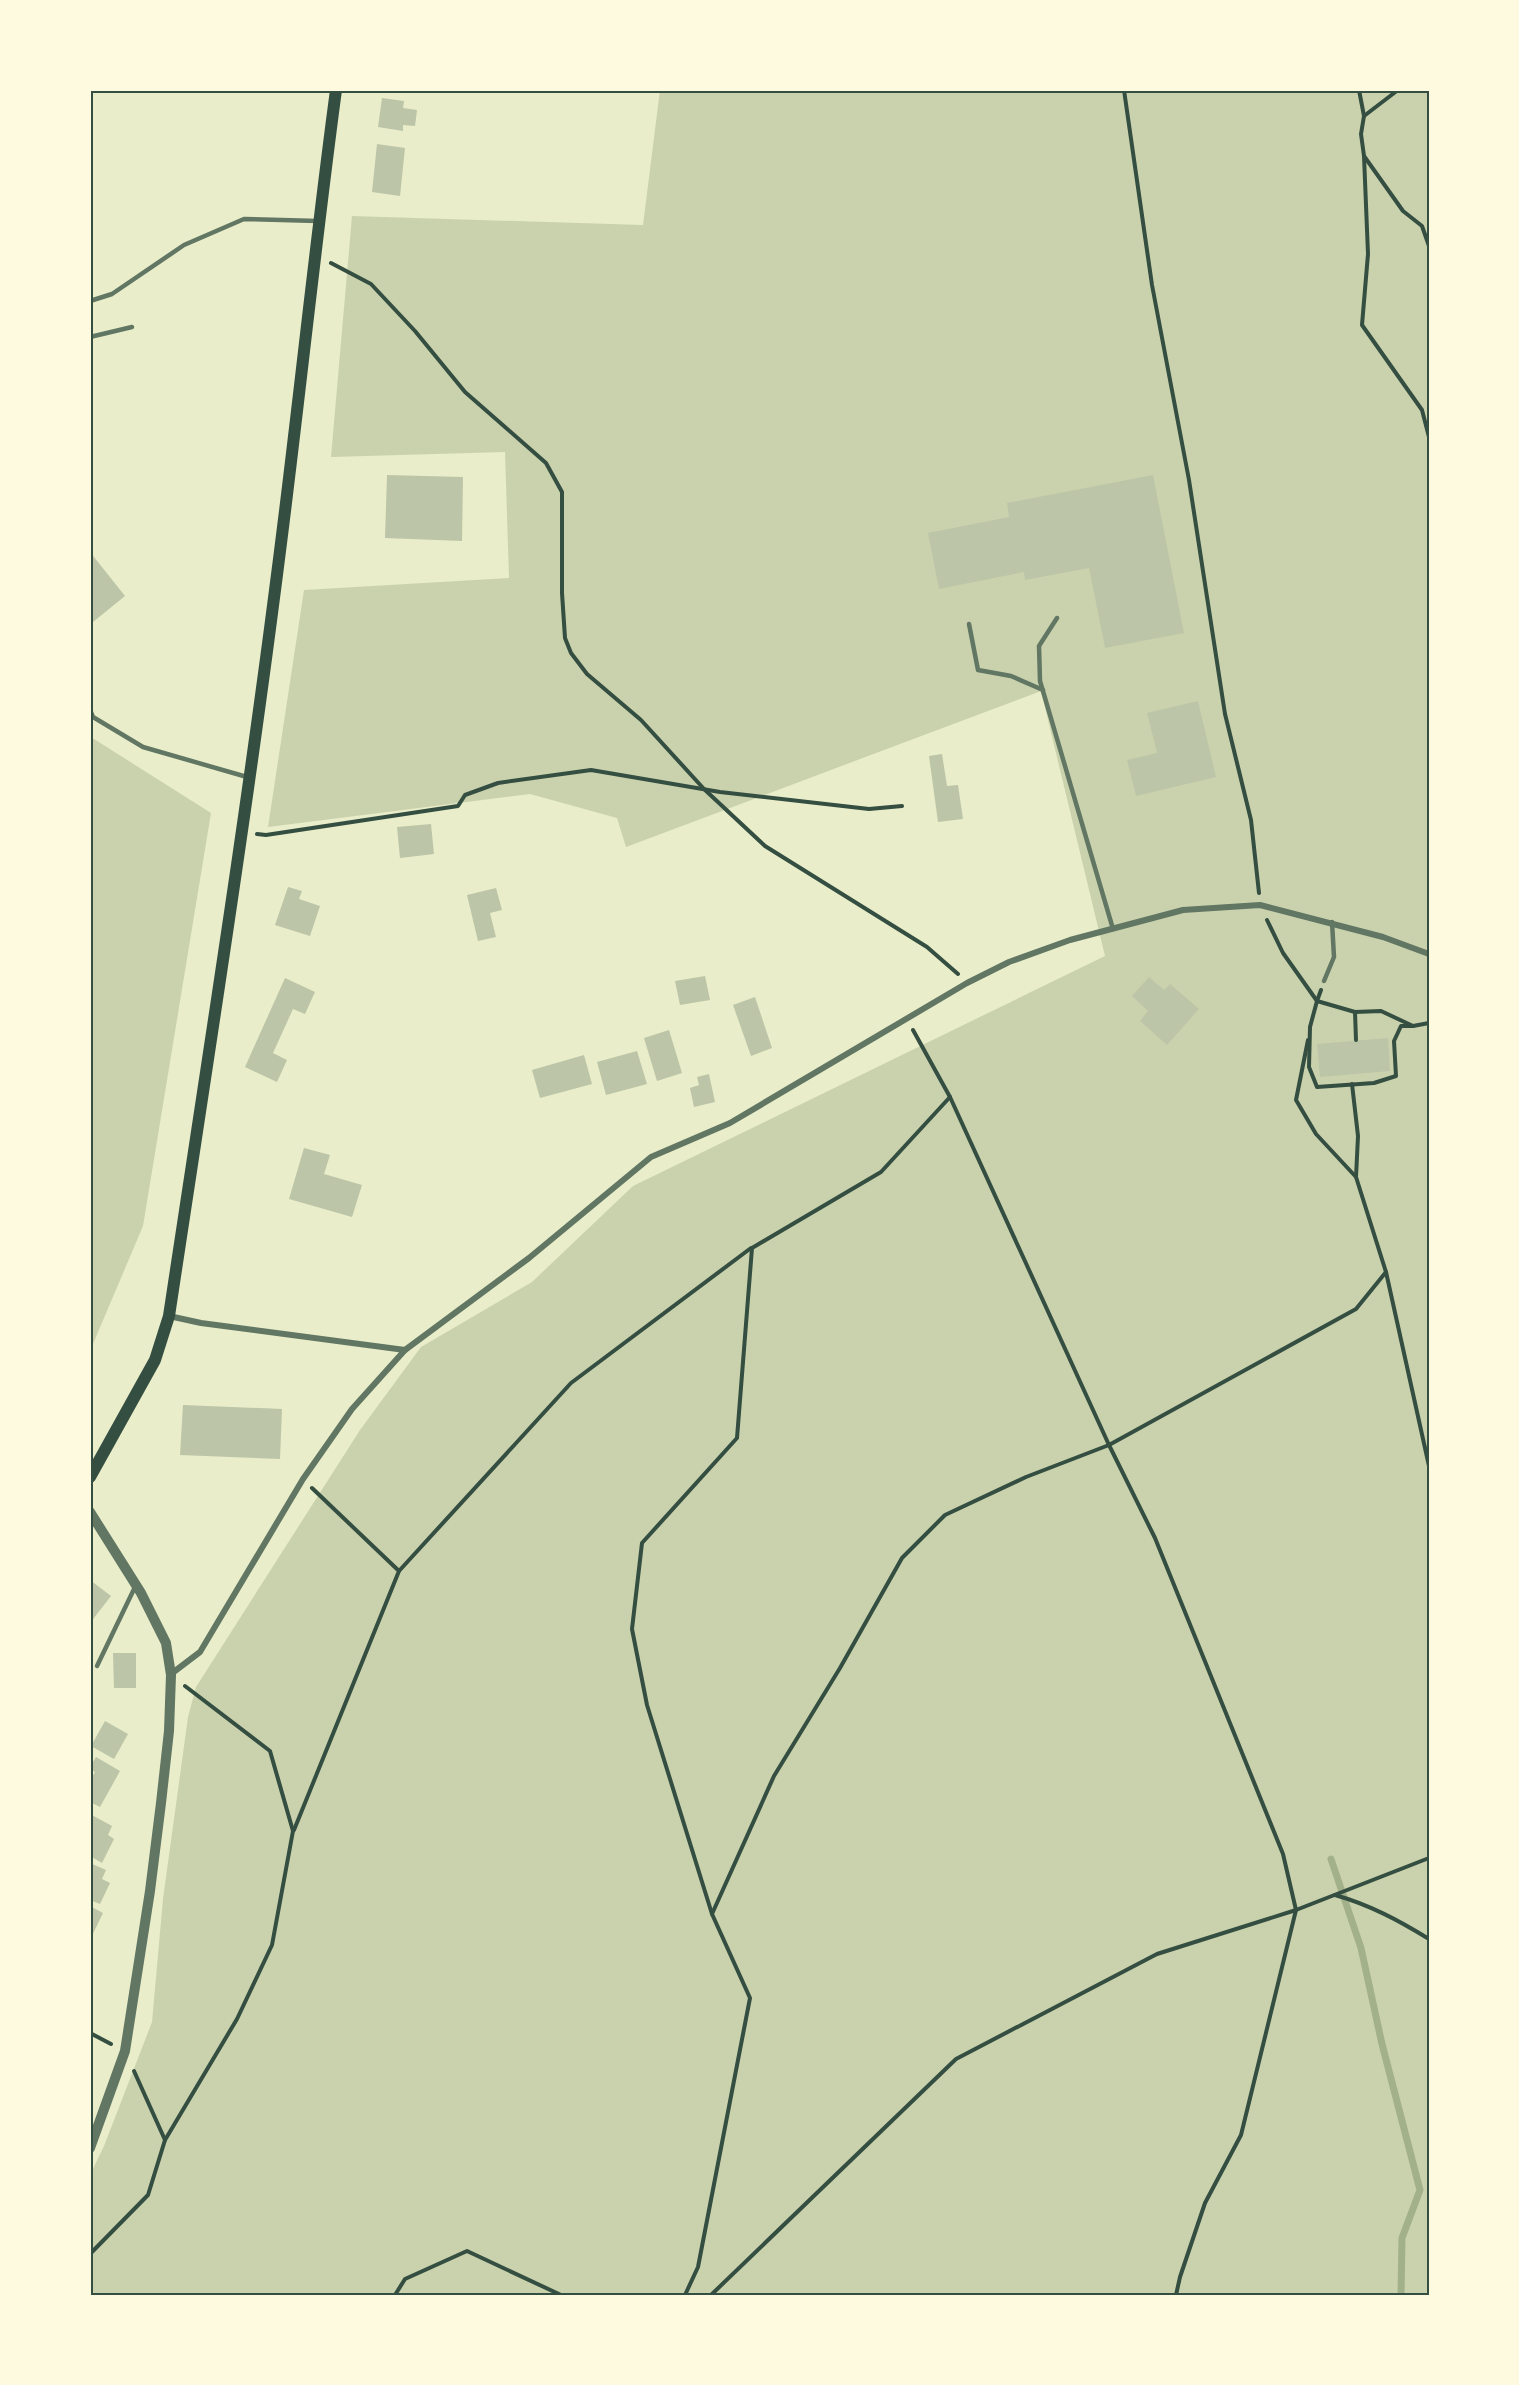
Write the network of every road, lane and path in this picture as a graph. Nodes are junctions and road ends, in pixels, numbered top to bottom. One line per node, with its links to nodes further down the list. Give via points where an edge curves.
1 (336, 90): 7 (main road)
2 (1124, 90): 24 (path, via 1152,285 1189,480 1225,714 1251,820)
3 (1359, 90): 5 (path)
4 (1398, 90): 5 (path)
5 (1364, 116): 6 (path)
6 (1364, 156): 8 (path, via 1403,211); 15 (path, via 1368,254 1362,325 1422,411)
7 (318, 222): 11 (main road); 12 (lane, via 244,219 184,245 112,294)
8 (1422, 226): 9 (path); 10 (path)
9 (1429, 232)
10 (1429, 246)
11 (316, 255): 20 (main road); 21 (path, via 371,284 465,392 546,463 562,492 562,593 565,638 571,653 587,674 641,720)
12 (90, 301)
13 (132, 327): 14 (lane)
14 (90, 337)
15 (1429, 437)
16 (1058, 618): 18 (lane, via 1039,646)
17 (969, 624): 18 (lane, via 978,670 1011,676)
18 (1043, 690): 26 (lane)
19 (90, 710): 20 (lane, via 93,717 142,747)
20 (250, 778): 23 (main road)
21 (704, 789): 22 (path, via 869,809); 23 (path, via 591,770 498,783 465,795 458,806 266,835); 29 (path, via 765,846 927,947)
22 (902, 806)
23 (241, 832): 42 (main road)
24 (1260, 905): 25 (street); 26 (street, via 1183,910); 30 (path, via 1283,953)
25 (1332, 922): 27 (street); 28 (lane, via 1334,957)
26 (1113, 929): 29 (street, via 1008,962)
27 (1429, 954)
28 (1324, 981): 30 (path)
29 (967, 983): 32 (street)
30 (1317, 1001): 31 (path); 35 (path)
31 (1355, 1012): 34 (path, via 1381,1011); 36 (path)
32 (907, 1019): 38 (path); 43 (street, via 730,1123 651,1157 529,1258)
33 (1429, 1023): 34 (path)
34 (1413, 1026): 37 (path, via 1401,1026 1394,1041 1396,1076)
35 (1310, 1027): 37 (path, via 1309,1067 1317,1087); 39 (path, via 1296,1100 1316,1134)
36 (1356, 1040)
37 (1352, 1084): 39 (path, via 1357,1124)
38 (950, 1097): 40 (path, via 881,1172); 44 (path)
39 (1356, 1177): 41 (path)
40 (752, 1248): 49 (path, via 571,1383); 57 (path, via 737,1438 642,1543 632,1629 647,1705)
41 (1386, 1272): 44 (path, via 1356,1309); 45 (path)
42 (169, 1316): 43 (street); 46 (main road, via 155,1359)
43 (405, 1350): 47 (street, via 352,1409)
44 (1109, 1445): 56 (path, via 1155,1538 1283,1854); 57 (path, via 1026,1477 945,1515 902,1558 774,1776)
45 (1429, 1466)
46 (90, 1478)
47 (303, 1479): 49 (path); 52 (street, via 200,1652)
48 (90, 1512): 50 (street)
49 (399, 1571): 53 (path)
50 (136, 1585): 51 (lane); 52 (street, via 166,1643)
51 (97, 1666)
52 (171, 1675): 53 (path, via 270,1751); 60 (street, via 161,1803)
53 (293, 1831): 61 (path, via 272,1945 237,2019)
54 (1429, 1858): 55 (path)
55 (1334, 1895): 56 (path); 58 (path, via 1391,1915)
56 (1296, 1910): 67 (path, via 1157,1954 956,2059); 68 (path, via 1241,2135 1205,2204)
57 (712, 1914): 66 (path, via 750,1998 698,2267)
58 (1429, 1939)
59 (90, 2033): 60 (path)
60 (125, 2051): 61 (path); 62 (street)
61 (165, 2140): 63 (path, via 148,2195)
62 (90, 2148)
63 (90, 2254)
64 (395, 2295): 65 (path, via 405,2279 467,2251)
65 (561, 2295)
66 (685, 2295)
67 (711, 2295)
68 (1176, 2295)

